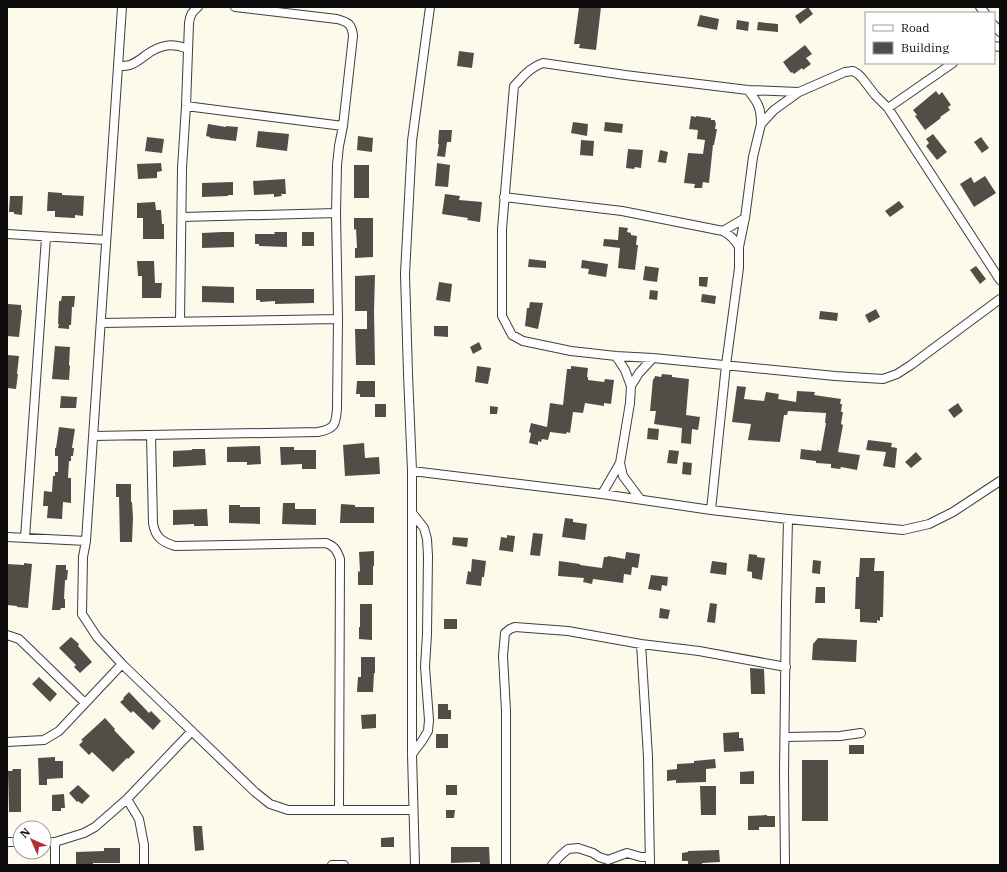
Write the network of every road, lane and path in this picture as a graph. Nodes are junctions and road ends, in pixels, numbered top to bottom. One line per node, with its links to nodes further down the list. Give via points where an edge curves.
1 (122, 7): 7 (street)
2 (198, 7): 5 (street, via 190,16)
3 (235, 7): 13 (street, via 337,19 350,24 353,36)
4 (430, 7): 35 (street, via 412,141 406,274)
5 (188, 49): 7 (street, via 166,45 130,65); 10 (street)
6 (952, 64): 11 (street)
7 (118, 66): 21 (street)
8 (748, 90): 9 (street); 12 (street, via 758,102); 14 (street, via 543,63 538,65 529,70 514,86)
9 (799, 92): 11 (street, via 845,72 853,72 862,78); 12 (street, via 774,110)
10 (186, 106): 13 (street); 16 (street)
11 (888, 108): 23 (street)
12 (761, 124): 17 (street, via 753,157)
13 (343, 126): 15 (street, via 337,165)
14 (504, 197): 18 (street, via 622,211); 28 (street, via 502,316 512,335 523,341 571,351)
15 (336, 213): 16 (street); 25 (street)
16 (182, 217): 26 (street)
17 (745, 218): 18 (street); 22 (street)
18 (723, 231): 22 (street, via 732,236)
19 (7, 234): 20 (street)
20 (46, 237): 21 (street); 43 (street)
21 (106, 240): 27 (street)
22 (740, 247): 30 (street)
23 (1000, 280)
24 (1000, 299): 30 (street, via 911,365 883,379)
25 (338, 319): 26 (street); 32 (street, via 337,408 336,422 332,427 318,432)
26 (180, 321): 27 (street)
27 (101, 323): 33 (street)
28 (616, 356): 29 (street); 31 (street, via 626,370)
29 (653, 358): 30 (street); 31 (street, via 639,372)
30 (726, 366): 39 (street)
31 (631, 386): 34 (street)
32 (151, 435): 33 (street); 58 (street, via 154,530 167,544 175,546 326,543 336,548 340,559)
33 (93, 436): 44 (street)
34 (620, 463): 37 (street); 38 (street, via 624,476)
35 (412, 471): 37 (street); 40 (street)
36 (1000, 481): 41 (street, via 953,512 929,524 903,530)
37 (602, 494): 38 (street)
38 (640, 499): 39 (street)
39 (711, 510): 41 (street)
40 (413, 514): 45 (street); 46 (street, via 424,528 427,539)
41 (788, 519): 50 (street)
42 (7, 537): 43 (street)
43 (25, 538): 44 (street)
44 (86, 541): 49 (street, via 83,557 82,614 97,637)
45 (412, 598): 46 (street); 56 (street)
46 (427, 599): 56 (street, via 425,667 428,731)
47 (7, 635): 51 (street, via 19,639)
48 (641, 644): 50 (street, via 699,651); 61 (street, via 648,757); 67 (street, via 568,631 515,627 505,633 503,656 506,711)
49 (122, 664): 51 (street); 52 (street)
50 (786, 667): 54 (street)
51 (85, 703): 55 (street, via 59,732 44,740)
52 (192, 731): 57 (street); 58 (street, via 270,804 288,810)
53 (861, 733): 54 (street)
54 (785, 737): 69 (street)
55 (7, 742)
56 (412, 754): 59 (street)
57 (127, 799): 60 (street, via 95,827); 63 (street, via 139,820 144,844)
58 (339, 810): 59 (street)
59 (414, 810): 66 (street)
60 (55, 842): 62 (street)
61 (650, 861): 68 (street, via 627,853 608,860 578,848 568,849)
62 (54, 865)
63 (144, 865)
64 (332, 865): 65 (street)
65 (344, 865)
66 (415, 865)
67 (506, 865)
68 (552, 865)
69 (785, 865)

